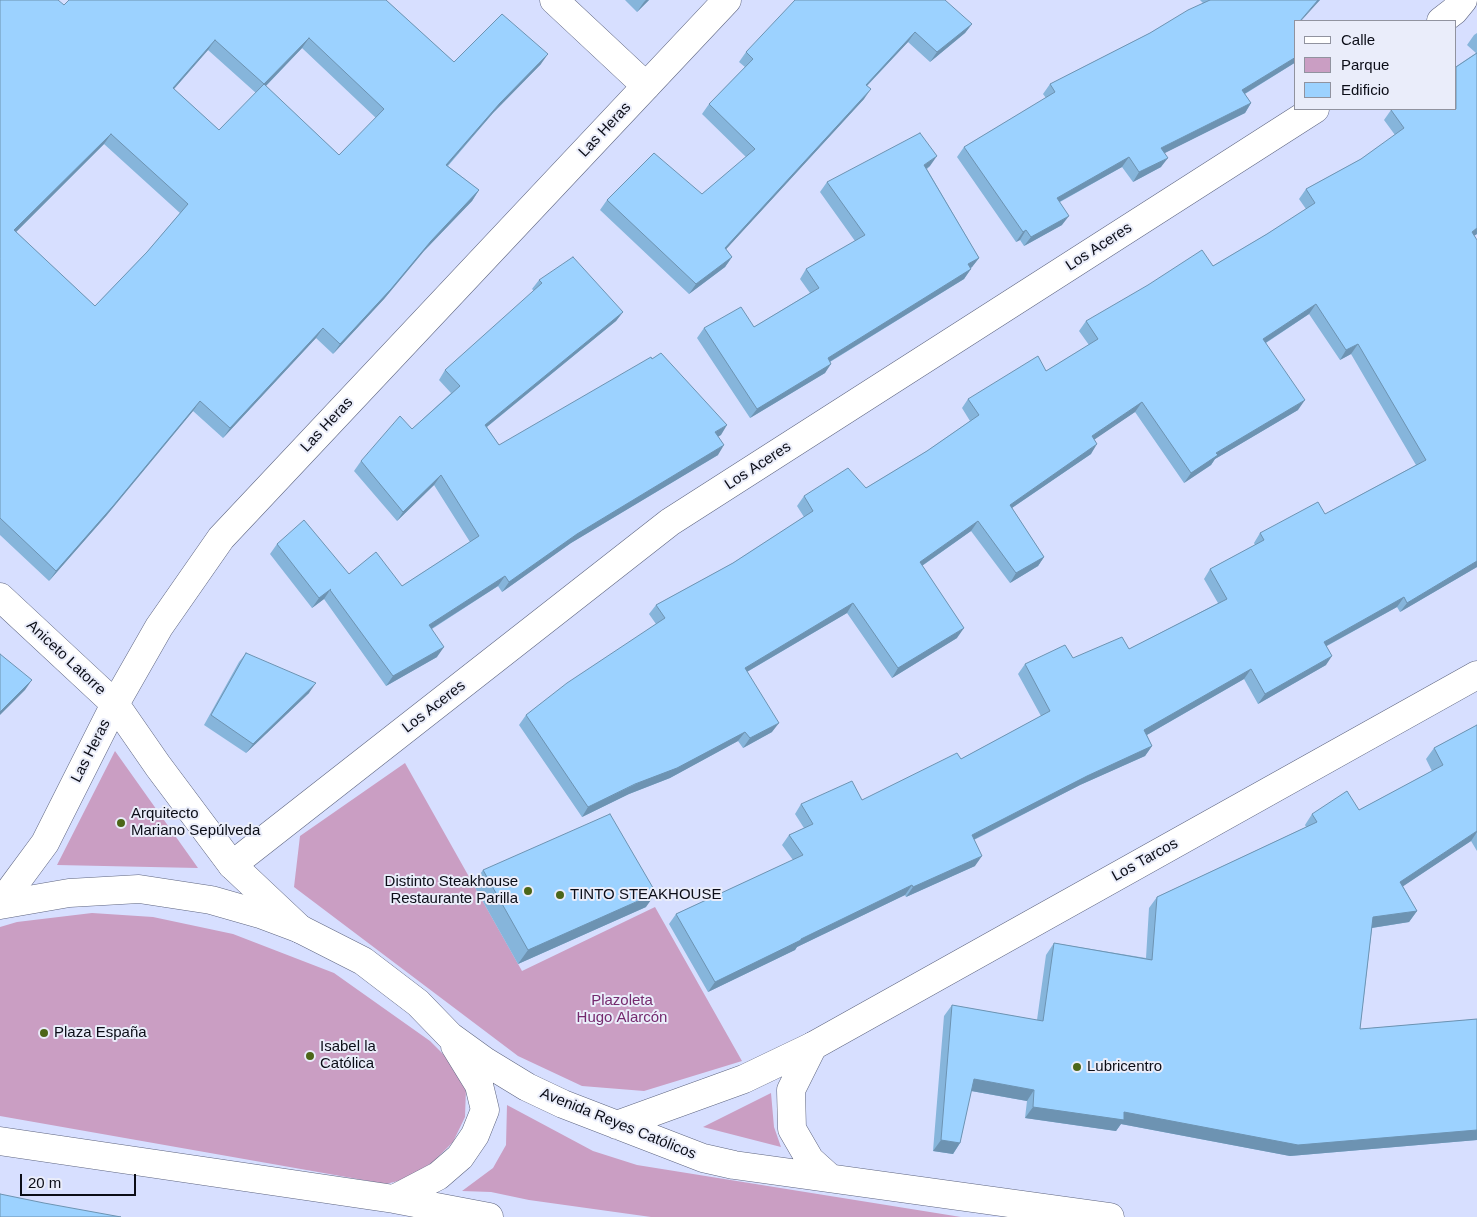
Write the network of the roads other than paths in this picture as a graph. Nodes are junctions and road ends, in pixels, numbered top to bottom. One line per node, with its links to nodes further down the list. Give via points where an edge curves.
1 (554, 0): 3 (street)
2 (727, 0): 3 (street, Las Heras)
3 (646, 86): 7 (street, Las Heras, via 221,538 159,627)
4 (1313, 110): 8 (street, Los Aceres, via 670,522)
5 (0, 597): 7 (street, Aniceto Latorre)
6 (1477, 675): 12 (street, Los Tarcos)
7 (115, 704): 8 (street, Aniceto Latorre); 9 (street, Las Heras, via 45,843)
8 (232, 865): 10 (street, Aniceto Latorre)
9 (0, 904): 10 (street, Avenida Reyes Católicos, via 69,893 139,889 211,900)
10 (300, 929): 11 (street, Avenida Reyes Católicos, via 363,961 418,1003)
11 (450, 1036): 13 (street, Avenida Reyes Católicos, via 527,1087); 16 (street, via 479,1085 485,1110 460,1157 438,1176)
12 (813, 1046): 13 (street, Los Tarcos, via 744,1080); 15 (street, via 791,1090 792,1129 810,1160)
13 (617, 1125): 15 (street, Avenida Reyes Católicos, via 703,1158)
14 (0, 1141): 16 (street)
15 (830, 1178): 18 (street, Avenida Reyes Católicos)
16 (394, 1199): 17 (street)
17 (489, 1217)
18 (1110, 1217)

